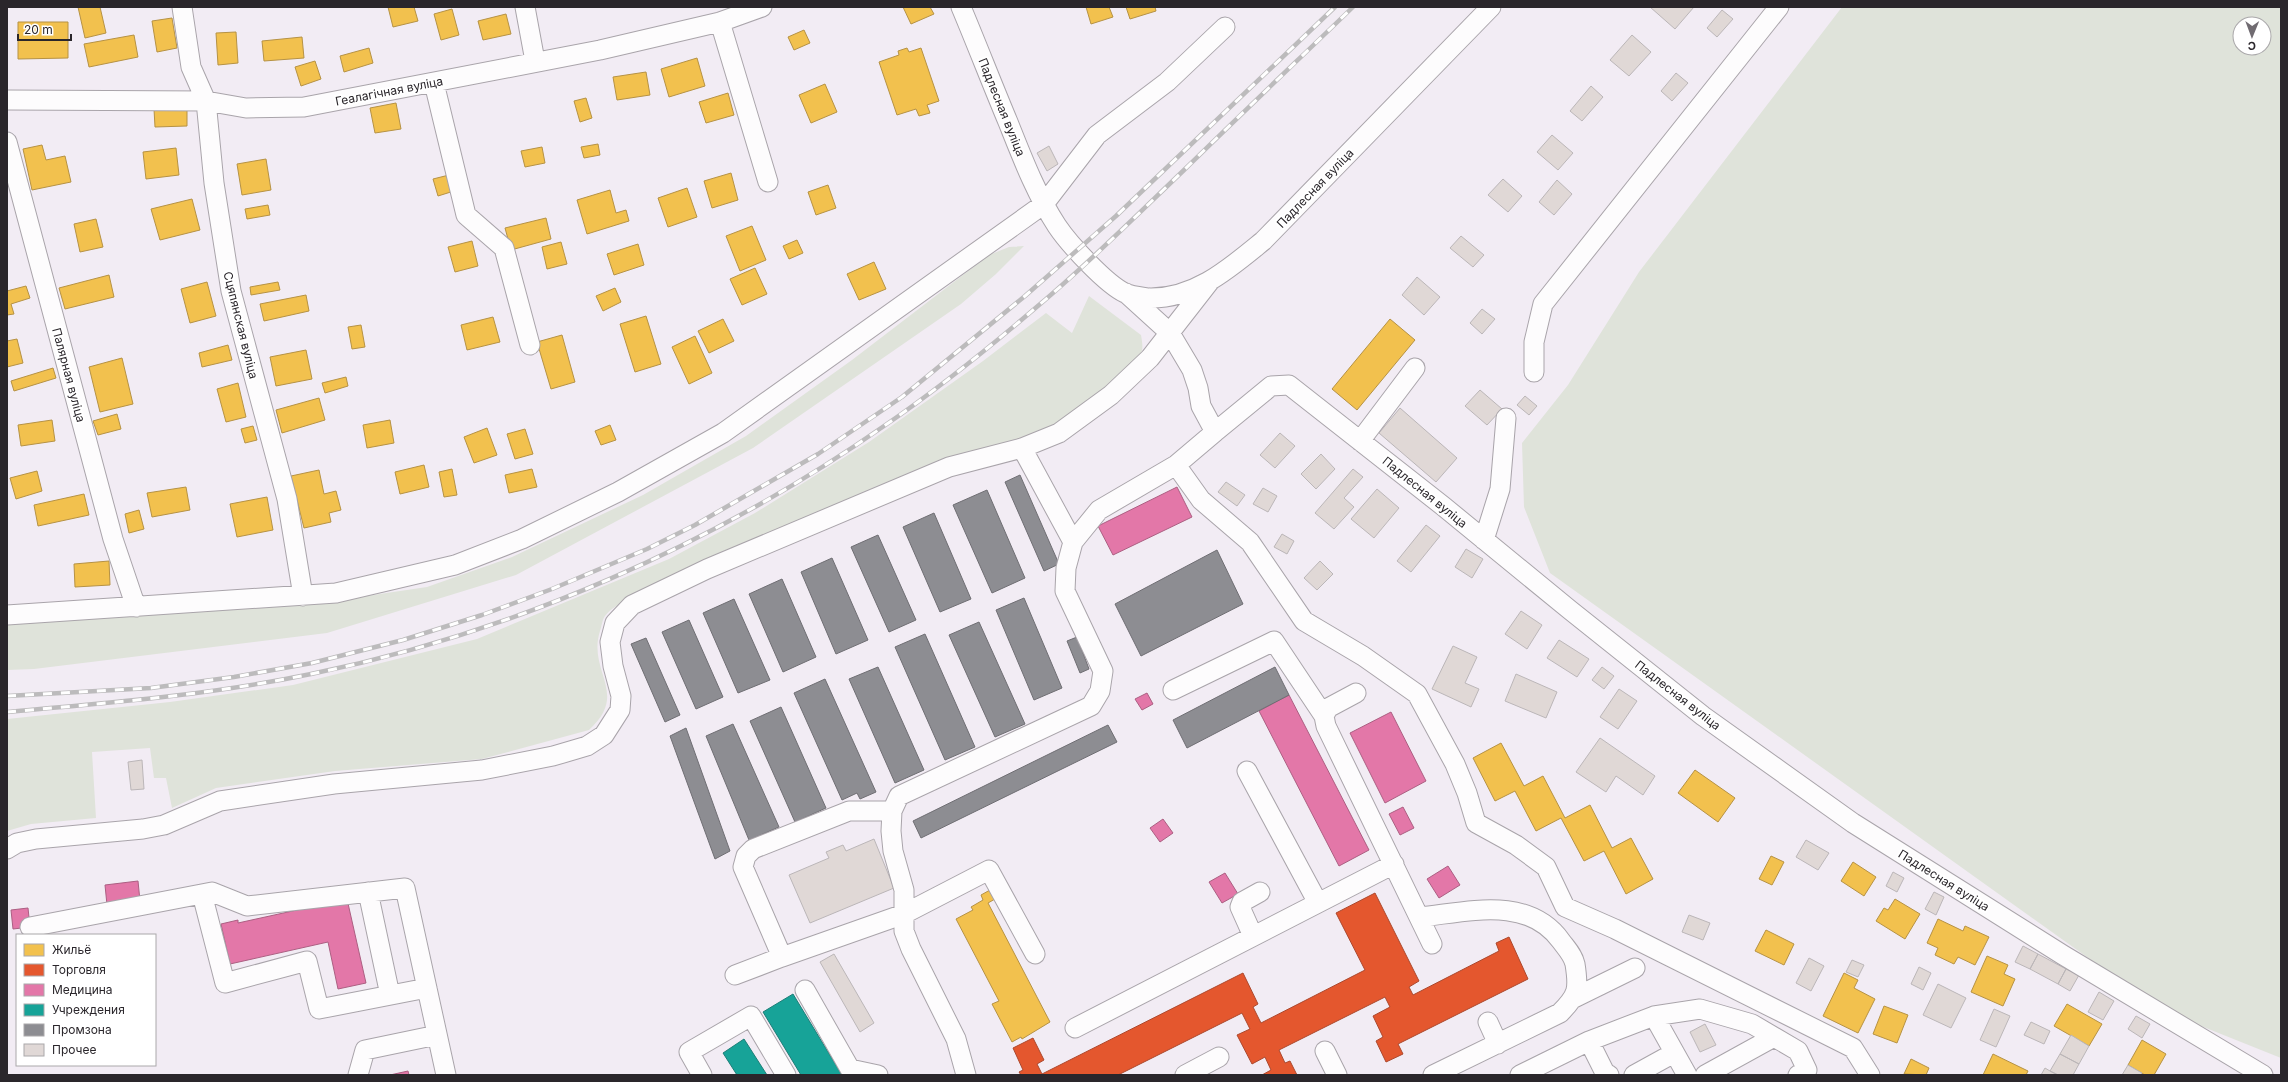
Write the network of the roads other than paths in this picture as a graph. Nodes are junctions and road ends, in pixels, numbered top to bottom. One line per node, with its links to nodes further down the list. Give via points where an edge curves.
1 (182, 7): 12 (street, Сцяпянская вуліца, via 192,68)
2 (525, 7): 9 (street)
3 (762, 7): 7 (street, Геалагічная вуліца)
4 (961, 7): 15 (street, Падлесная вуліца, via 1025,165)
5 (1491, 7): 16 (street, Падлесная вуліца, via 1263,241)
6 (1779, 7): 21 (street, via 1543,304 1534,342)
7 (720, 22): 9 (street, Геалагічная вуліца, via 600,50); 14 (street)
8 (1225, 27): 15 (street, via 1166,82 1096,135)
9 (535, 61): 10 (street, Геалагічная вуліца)
10 (434, 83): 12 (street, Геалагічная вуліца, via 304,107 246,108); 19 (street, via 466,215 504,248)
11 (7, 100): 12 (street, Геалагічная вуліца)
12 (206, 101): 29 (street, Сцяпянская вуліца, via 214,183 231,291 287,499)
13 (7, 142): 30 (street, Палярная вуліца, via 113,540)
14 (768, 182)
15 (1044, 204): 17 (street, Падлесная вуліца, via 1068,240 1098,272); 29 (street, via 753,413 682,458 618,492 522,539 455,565 368,587)
16 (1210, 281): 17 (street, Падлесная вуліца, via 1168,296 1149,298); 18 (street)
17 (1126, 293): 18 (street)
18 (1170, 333): 23 (street, via 1192,370 1201,406); 25 (street, via 1150,358 1111,395 1059,433)
19 (530, 345)
20 (1415, 368): 24 (street)
21 (1534, 372)
22 (1506, 418): 27 (street, via 1500,489)
23 (1215, 432): 24 (street, Падлесная вуліца, via 1271,386 1288,385); 26 (street, Падлесная вуліца)
24 (1360, 441): 27 (street, Падлесная вуліца)
25 (1022, 448): 28 (street); 37 (street, via 949,467 707,569 632,604 615,623 610,642 612,666 621,696 620,710 604,735 587,746 553,756 482,770 334,784 220,801 164,825 36,839 17,843)
26 (1176, 465): 28 (street, Падлесная вуліца, via 1099,510); 81 (street, via 1201,500 1250,542 1304,621 1363,656 1417,694 1455,764 1476,823 1516,845 1546,867 1565,907 1615,929 1853,1048)
27 (1484, 540): 82 (street, Падлесная вуліца, via 1703,716 1852,823 2063,955)
28 (1073, 542): 36 (street, via 1066,568 1065,591 1103,671 1100,691 1091,706 899,796)
29 (303, 596): 30 (street)
30 (136, 607): 31 (street)
31 (7, 615)
32 (1173, 690): 34 (street, via 1274,641)
33 (1356, 693): 34 (street, via 1328,708)
34 (1324, 716): 38 (street, via 1326,726)
35 (1247, 771): 42 (street)
36 (892, 811): 43 (street, via 893,851 904,890); 49 (street, via 849,811 754,849 746,856 743,867)
37 (7, 849)
38 (1394, 864): 42 (street); 44 (street)
39 (368, 892): 41 (street, via 247,906 212,892); 52 (street, via 405,888); 54 (street)
40 (1260, 892): 46 (street, via 1242,902 1240,907)
41 (202, 894): 45 (street); 54 (street, via 225,983 307,961 319,1009)
42 (1318, 903): 46 (street)
43 (904, 914): 48 (street, via 989,870); 49 (street); 71 (street, via 904,931 956,1039)
44 (1420, 917): 47 (street); 55 (street, via 1501,909 1530,914 1555,932 1573,957 1578,979)
45 (30, 927)
46 (1253, 936): 58 (street)
47 (1432, 944)
48 (1035, 954)
49 (782, 956): 51 (street)
50 (1635, 968): 55 (street)
51 (735, 975)
52 (427, 988): 54 (street); 59 (street)
53 (805, 990): 70 (street, via 850,1068)
54 (390, 995)
55 (1574, 998): 62 (street, via 1560,1013)
56 (1654, 1016): 60 (street, via 1700,1009 1752,1024); 61 (street); 64 (street)
57 (1488, 1022): 62 (street)
58 (1075, 1028)
59 (437, 1035): 66 (street, via 365,1050); 67 (street)
60 (1774, 1037): 79 (street); 80 (street, via 1798,1051 1807,1070)
61 (1589, 1041): 75 (street); 76 (street, via 1605,1074)
62 (1498, 1044): 74 (street)
63 (1325, 1051): 73 (street)
64 (1674, 1053): 77 (street); 78 (street)
65 (1219, 1057): 72 (street)
66 (358, 1075)
67 (446, 1075)
68 (702, 1075): 69 (street, via 689,1052 751,1016)
69 (786, 1075)
70 (878, 1075)
71 (966, 1075)
72 (1185, 1075)
73 (1337, 1075)
74 (1433, 1075)
75 (1520, 1075)
76 (1609, 1075)
77 (1634, 1075)
78 (1687, 1075)
79 (1705, 1075)
80 (1798, 1075)
81 (1870, 1075)
82 (2263, 1075)

